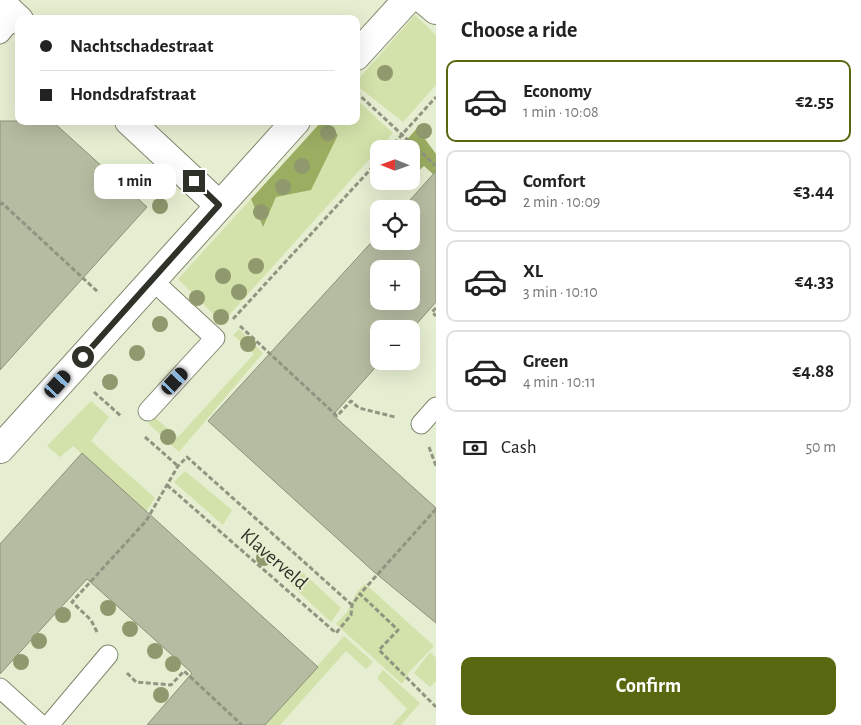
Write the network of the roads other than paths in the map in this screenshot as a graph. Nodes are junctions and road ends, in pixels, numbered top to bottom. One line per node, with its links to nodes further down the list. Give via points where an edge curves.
1 (407, 0): 4 (street)
2 (424, 0): 3 (street)
3 (436, 10)
4 (360, 52)
5 (133, 125): 7 (street)
6 (292, 125): 7 (street)
7 (219, 205): 8 (street)
8 (152, 280): 10 (lane, via 215,338); 12 (street)
9 (436, 408): 11 (lane)
10 (148, 411)
11 (421, 424)
12 (0, 449)
13 (108, 655): 16 (lane)
14 (0, 688): 15 (lane)
15 (41, 725)
16 (49, 725)

